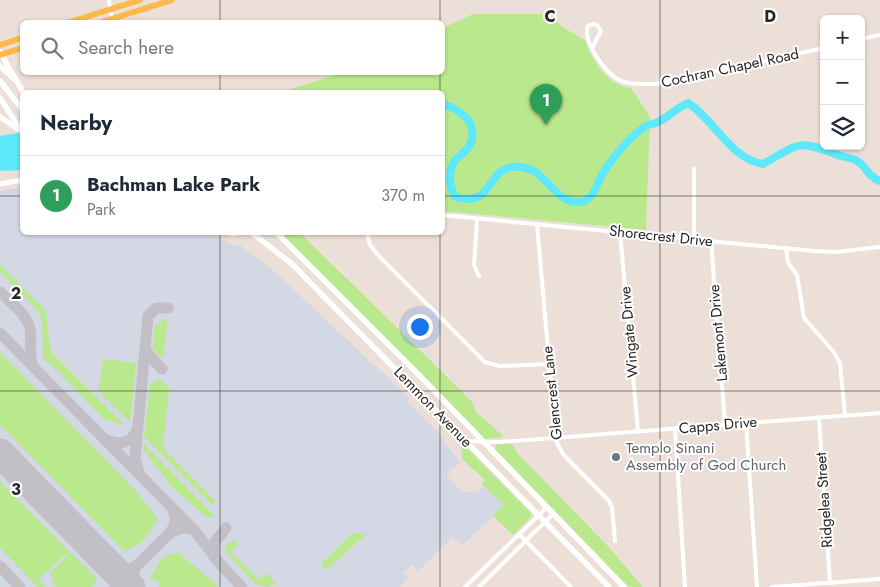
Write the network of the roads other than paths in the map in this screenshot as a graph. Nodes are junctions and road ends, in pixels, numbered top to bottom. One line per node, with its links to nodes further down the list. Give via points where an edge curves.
1 (108, 0): 4 (street)
2 (140, 0): 4 (main road)
3 (172, 0): 5 (main road)
4 (110, 10): 5 (street); 6 (main road)
5 (112, 19): 7 (main road)
6 (77, 20)
7 (109, 20)
8 (880, 35): 9 (street)
9 (865, 38)
10 (20, 39): 11 (main road)
11 (0, 45)
12 (592, 48): 12 (street, via 601,31 594,24 587,29); 14 (street, Cochran Chapel Road, via 596,58 618,79 656,84)
13 (20, 49): 15 (main road)
14 (820, 49)
15 (1, 54): 18 (main road)
16 (0, 66): 18 (main road)
17 (0, 81): 21 (main road)
18 (17, 82): 19 (main road)
19 (22, 90)
20 (0, 98): 23 (main road)
21 (20, 106)
22 (0, 117): 23 (main road)
23 (20, 130)
24 (694, 169): 34 (street)
25 (20, 180): 26 (street)
26 (0, 184)
27 (445, 215): 28 (street, Shorecrest Drive)
28 (477, 218): 29 (street, Shorecrest Drive); 38 (street, via 474,265)
29 (537, 224): 30 (street, Shorecrest Drive); 39 (street, Glencrest Lane)
30 (620, 232): 34 (street, Shorecrest Drive); 48 (street, Wingate Drive)
31 (255, 235): 41 (main road, Lemmon Avenue, via 292,264)
32 (279, 235): 40 (main road, Lemmon Avenue)
33 (368, 235): 39 (street, via 377,254 485,362 499,366)
34 (694, 240): 35 (street, Shorecrest Drive)
35 (711, 241): 37 (street, Shorecrest Drive); 46 (street, Lakemont Drive)
36 (880, 247): 37 (street, Shorecrest Drive, via 835,252)
37 (786, 248): 43 (street, via 788,263 798,275 804,318 840,363)
38 (479, 276)
39 (549, 364): 49 (street, Glencrest Lane)
40 (421, 377): 41 (main road); 51 (main road, Lemmon Avenue)
41 (413, 385): 50 (main road, Lemmon Avenue)
42 (880, 413): 43 (street, Capps Drive)
43 (845, 415): 44 (street, Capps Drive)
44 (819, 417): 45 (street, Capps Drive); 61 (street, Ridgelea Street)
45 (746, 423): 46 (street, Capps Drive); 68 (street)
46 (725, 424): 47 (street, Capps Drive)
47 (674, 428): 48 (street, Capps Drive); 67 (street)
48 (638, 431): 49 (street, Capps Drive)
49 (556, 437): 51 (street, Capps Drive); 58 (street, Glencrest Lane, via 563,454 609,501)
50 (467, 441): 51 (street, Capps Drive); 54 (main road, Lemmon Avenue)
51 (483, 442): 52 (main road, Lemmon Avenue)
52 (547, 507): 53 (main road, Lemmon Avenue); 54 (street)
53 (553, 514): 55 (street); 66 (main road, Lemmon Avenue)
54 (539, 515): 55 (main road, Lemmon Avenue); 56 (street)
55 (546, 521): 57 (street); 65 (main road, Lemmon Avenue)
56 (519, 534): 57 (street); 62 (street)
57 (526, 541): 63 (street); 64 (street)
58 (615, 541)
59 (880, 579): 60 (street)
60 (843, 582): 61 (street); 70 (street)
61 (830, 583): 69 (street)
62 (466, 587)
63 (479, 587)
64 (571, 587)
65 (609, 587)
66 (624, 587)
67 (685, 587)
68 (757, 587)
69 (772, 587)
70 (843, 587)

